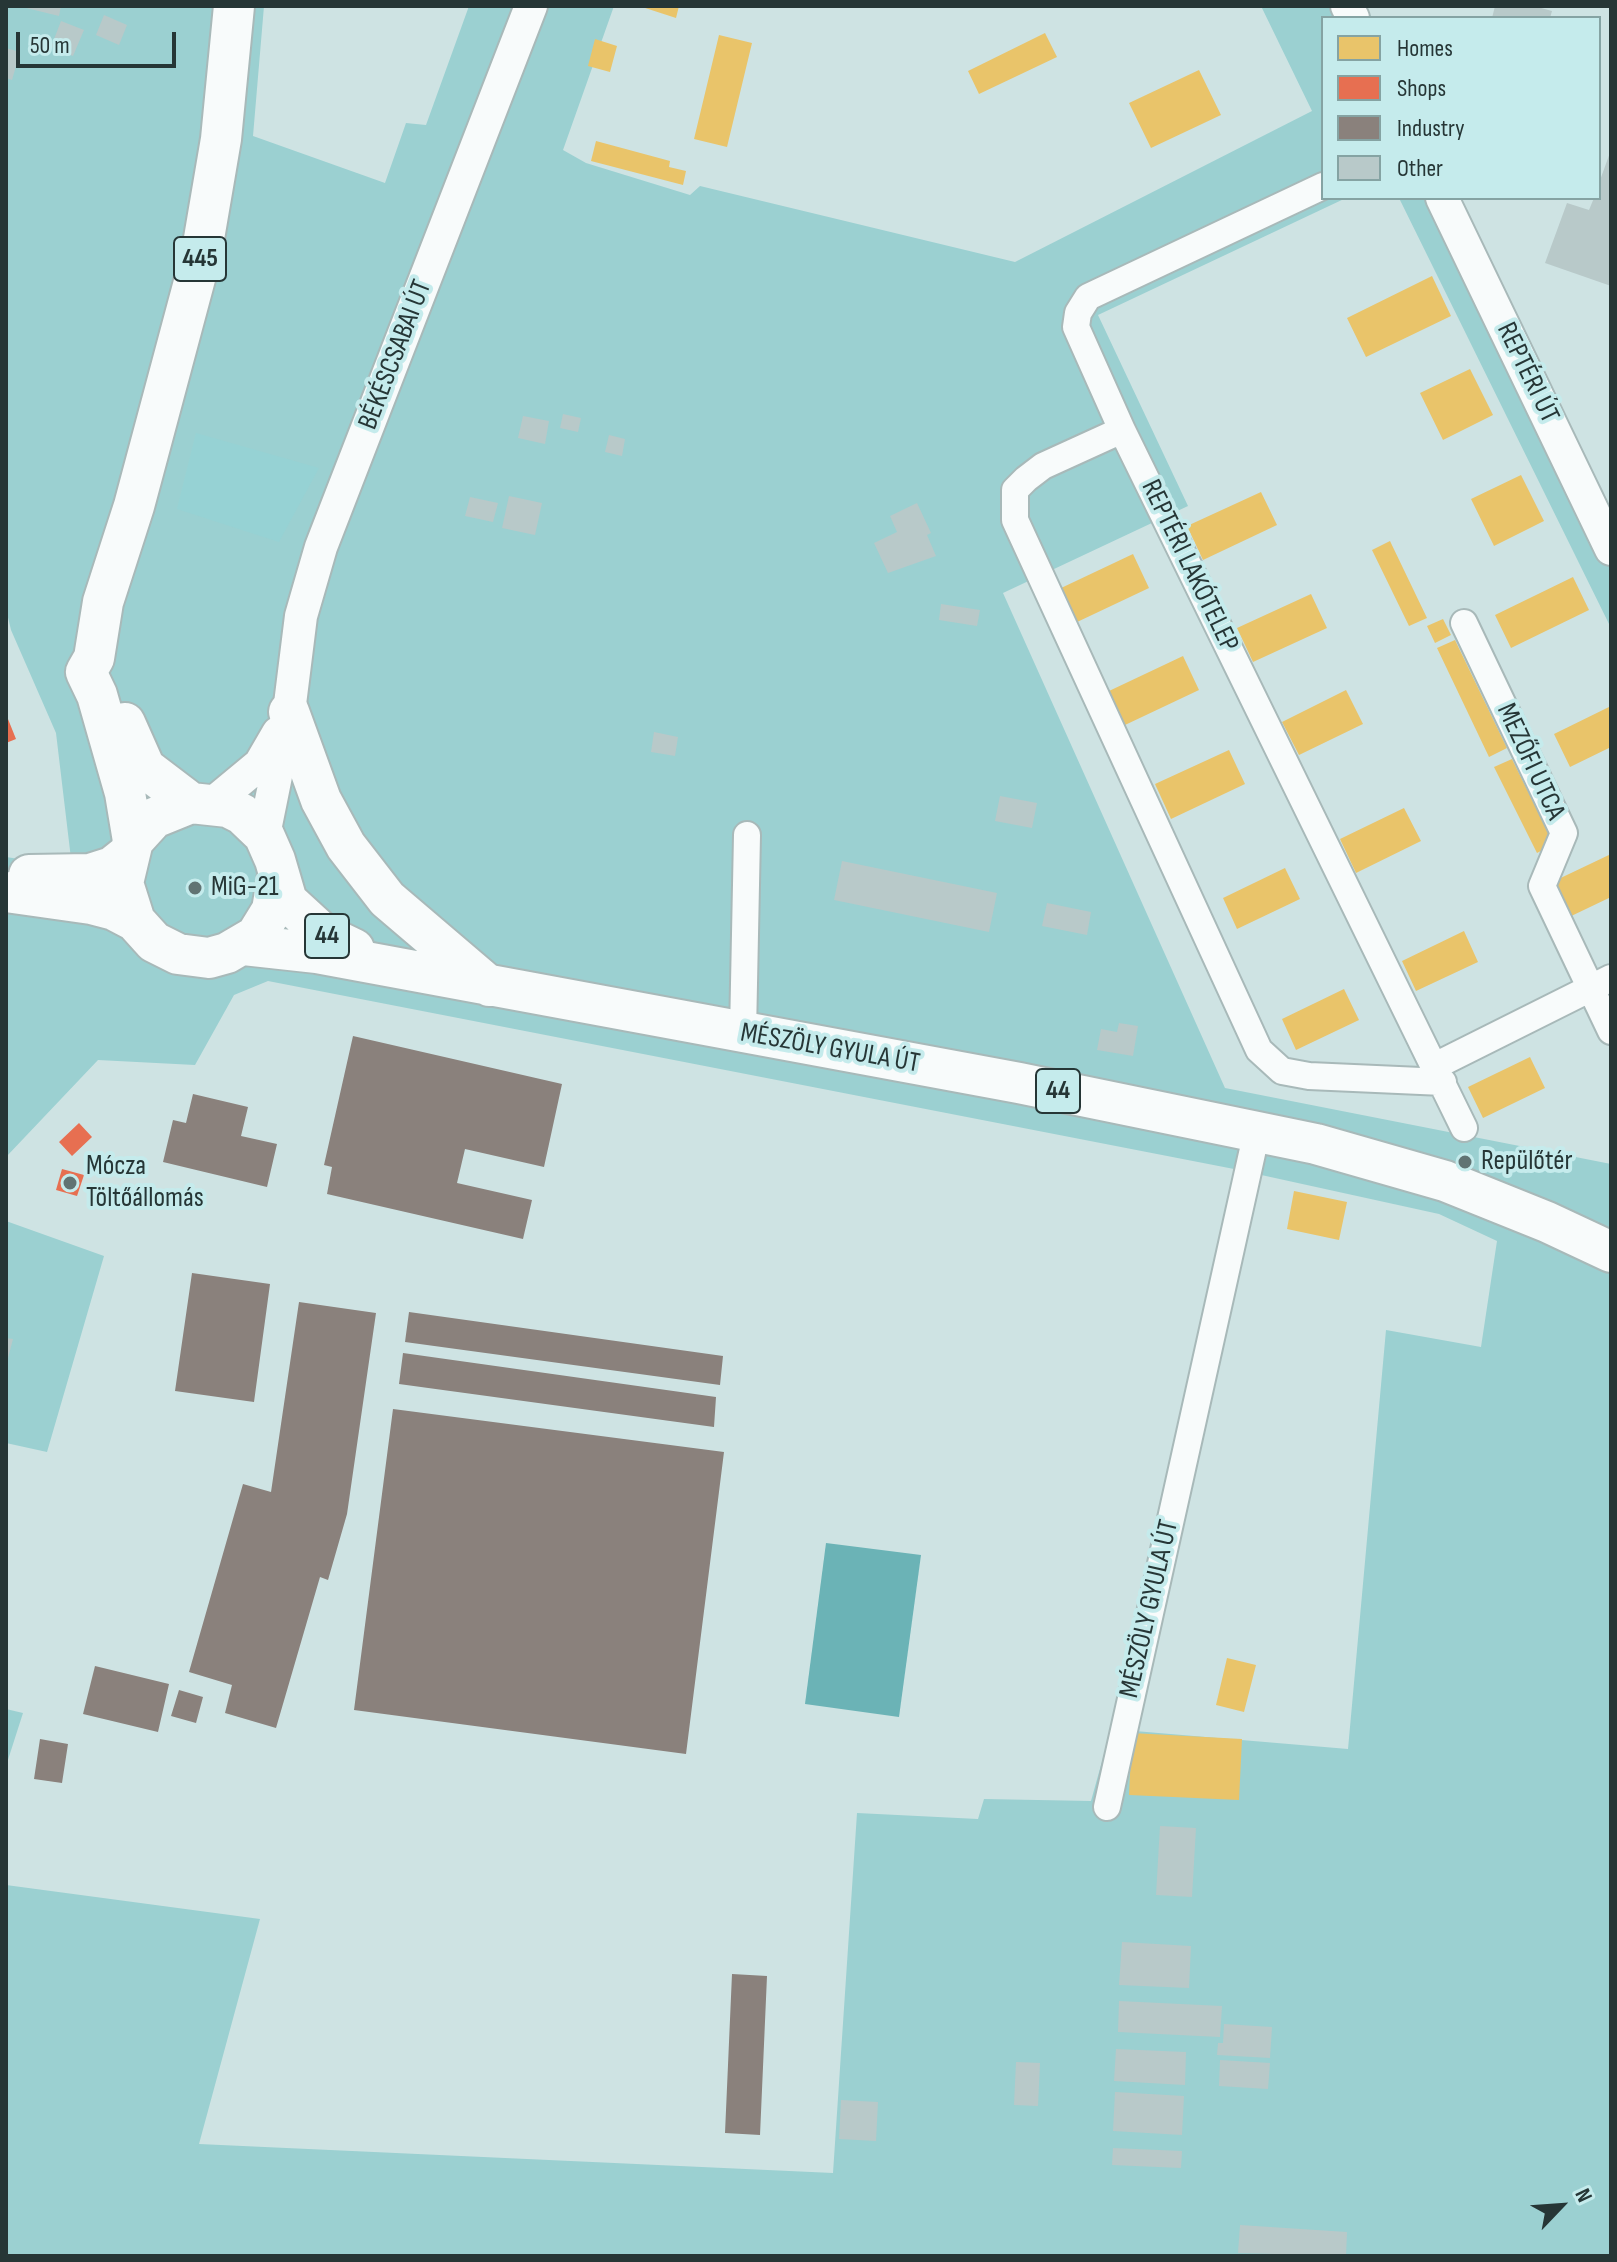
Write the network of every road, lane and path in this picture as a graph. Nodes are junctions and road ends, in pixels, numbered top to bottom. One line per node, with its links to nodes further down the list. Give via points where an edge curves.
1 (234, 6): 6 (main road, 445, via 221,139 201,256)
2 (531, 6): 9 (street, BÉKÉSCSABAI ÚT, via 321,547 301,616)
3 (1321, 187): 5 (street, REPTÉRI LAKÓTELEP, via 1088,297 1078,313 1079,341)
4 (1443, 200): 7 (street, REPTÉRI ÚT)
5 (1122, 430): 24 (street, REPTÉRI LAKÓTELEP); 24 (street, via 1026,479 1015,490 1015,520 1259,1050 1282,1071 1309,1076)
6 (134, 506): 10 (main road, 445, via 115,628 115,675 123,719 145,768); 13 (main road, 445, via 86,672 125,793)
7 (1611, 549)
8 (1464, 623): 20 (street, MEZŐFI UTCA, via 1564,833 1542,886)
9 (289, 712): 10 (street, BÉKÉSCSABAI ÚT, via 260,764 243,781); 11 (street, BÉKÉSCSABAI ÚT); 21 (main road, via 321,800 346,846 387,899)
10 (202, 803): 11 (main road, via 242,814); 13 (main road, via 154,818)
11 (264, 835): 15 (main road, MÉSZÖLY GYULA ÚT / 44)
12 (747, 835): 23 (street)
13 (130, 848): 14 (main road, via 112,867 90,874); 17 (main road, via 123,883)
14 (6, 874)
15 (278, 875): 18 (main road, 44, via 272,910); 19 (main road, MÉSZÖLY GYULA ÚT / 44, via 287,901 323,934)
16 (6, 892): 17 (main road, MÉSZÖLY GYULA ÚT / 44, via 91,904)
17 (135, 921): 18 (main road, MÉSZÖLY GYULA ÚT / 44, via 154,942 178,954 209,958)
18 (244, 945): 19 (main road, MÉSZÖLY GYULA ÚT / 44)
19 (402, 970): 21 (main road, MÉSZÖLY GYULA ÚT / 44)
20 (1601, 983): 22 (street, MEZŐFI UTCA); 24 (street)
21 (489, 986): 23 (main road, MÉSZÖLY GYULA ÚT / 44)
22 (1611, 1031)
23 (743, 1033): 26 (main road, MÉSZÖLY GYULA ÚT / 44)
24 (1439, 1074): 25 (street, REPTÉRI LAKÓTELEP)
25 (1464, 1128)
26 (1257, 1131): 27 (main road, MÉSZÖLY GYULA ÚT / 44, via 1382,1160 1445,1181); 28 (street, MÉSZÖLY GYULA ÚT)
27 (1611, 1252)
28 (1107, 1807)

